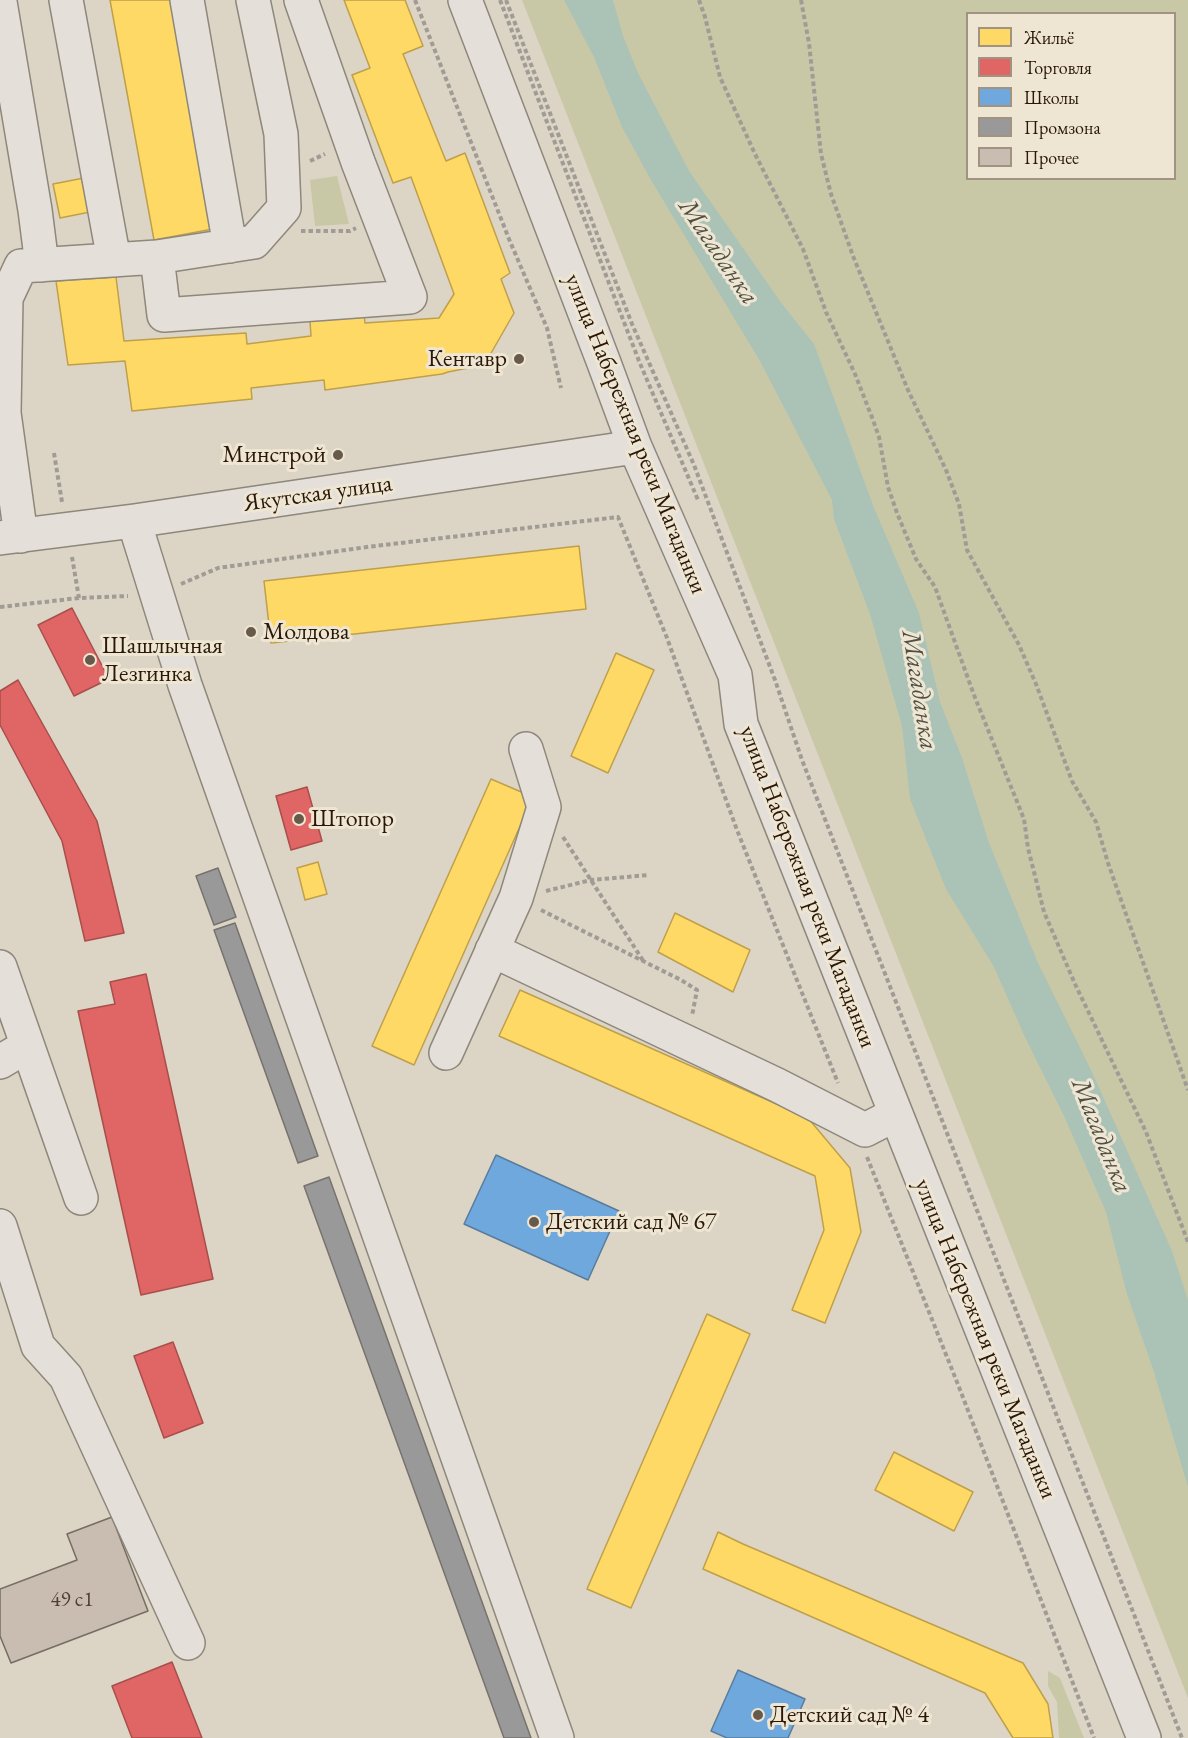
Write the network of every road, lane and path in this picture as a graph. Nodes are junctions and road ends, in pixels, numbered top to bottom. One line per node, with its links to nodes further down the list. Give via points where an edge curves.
1 (66, 0): 18 (street)
2 (187, 0): 16 (street)
3 (253, 0): 13 (street, via 281,134)
4 (301, 0): 12 (street)
5 (415, 0): 20 (path, via 547,328)
6 (465, 0): 22 (street, улица Набережная реки Магаданки)
7 (500, 0): 24 (path, via 639,361)
8 (506, 0): 50 (path, via 633,324 694,465 802,760)
9 (699, 0): 46 (path, via 720,77 803,249 855,374 879,437 897,513 916,559 935,587 1024,819 1044,912 1146,1132)
10 (801, 0): 42 (path, via 821,154 849,246 908,390 946,470 959,504 967,550 1018,645 1072,781 1096,822)
11 (0, 2): 19 (street)
12 (351, 143): 13 (path); 14 (street)
13 (282, 173): 15 (street, via 284,208)
14 (380, 219): 15 (path, via 350,231 295,231); 17 (street, via 410,297 164,315)
15 (268, 226): 16 (street, via 254,242)
16 (230, 246): 17 (street)
17 (157, 257): 18 (street)
18 (114, 260): 19 (street)
19 (42, 265): 23 (street, via 21,266 6,298 4,413)
20 (561, 388)
21 (0, 422): 23 (street)
22 (635, 447): 26 (street, Якутская улица); 43 (street, улица Набережная реки Магаданки, via 735,675 741,724)
23 (9, 459): 27 (street)
24 (698, 500)
25 (618, 517): 28 (path, via 218,568)
26 (134, 521): 27 (street, Якутская улица); 28 (street)
27 (11, 537)
28 (157, 595): 29 (path); 48 (street, via 189,696)
29 (0, 607)
30 (526, 749): 31 (street)
31 (544, 807): 33 (path); 34 (street)
32 (649, 874): 33 (path)
33 (591, 880): 34 (path); 36 (path)
34 (516, 897): 35 (street); 36 (path)
35 (492, 950): 38 (street); 40 (street)
36 (644, 962): 38 (path, via 698,990)
37 (0, 967): 39 (street)
38 (687, 1042): 43 (street, via 865,1130)
39 (27, 1046): 41 (street); 44 (street)
40 (446, 1053)
41 (0, 1062)
42 (1188, 1090)
43 (896, 1114): 49 (street, улица Набережная реки Магаданки)
44 (81, 1198)
45 (0, 1227): 47 (street, via 38,1346 66,1377)
46 (1188, 1242)
47 (188, 1643)
48 (557, 1738)
49 (1144, 1738)
50 (1182, 1738)

